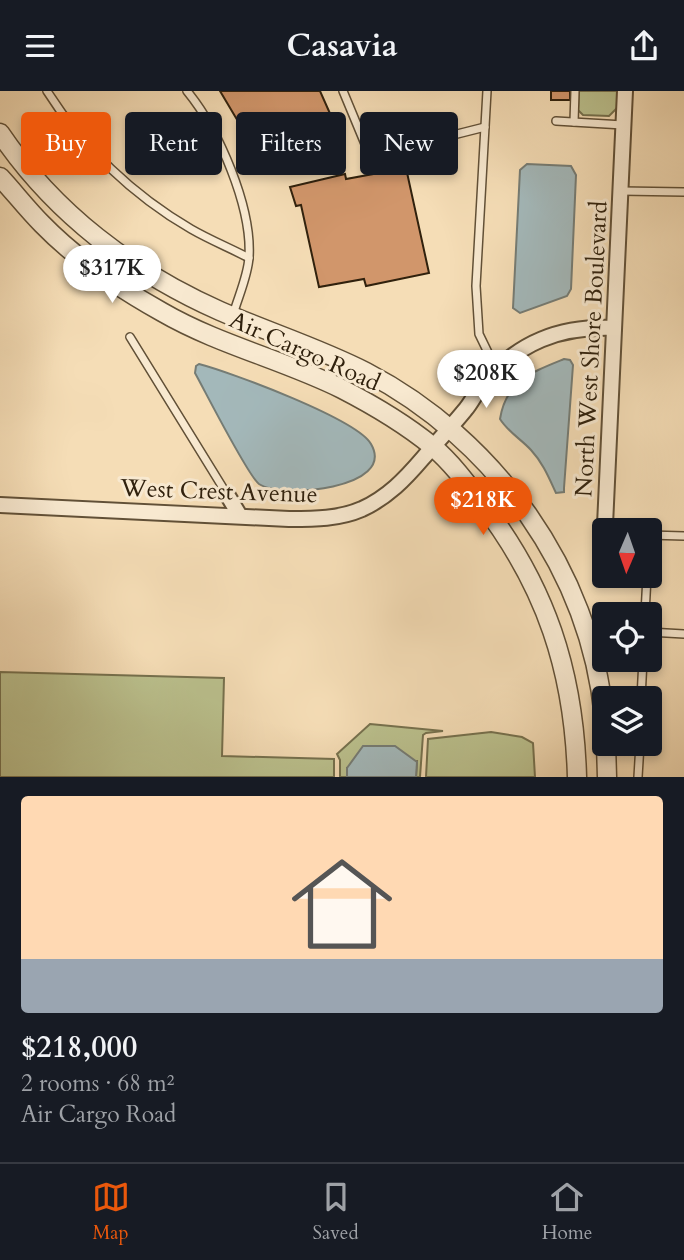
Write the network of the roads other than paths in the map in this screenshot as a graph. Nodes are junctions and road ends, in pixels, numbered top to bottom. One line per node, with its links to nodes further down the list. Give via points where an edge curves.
1 (47, 91): 15 (lane, via 80,136 127,183 191,229)
2 (187, 91): 15 (lane, via 215,134 232,172 244,206)
3 (343, 91): 10 (lane, via 370,156)
4 (487, 91): 10 (lane)
5 (575, 91): 8 (lane)
6 (625, 91): 9 (street, North West Shore Boulevard)
7 (556, 121): 8 (lane)
8 (574, 123): 9 (lane)
9 (624, 125): 13 (street, North West Shore Boulevard)
10 (485, 127): 19 (lane, via 476,286 479,334)
11 (0, 133): 16 (street, Air Cargo Road, via 61,207 94,236 171,287)
12 (0, 177): 21 (street, Air Cargo Road, via 43,225 119,287 186,325 339,388)
13 (621, 191): 14 (lane); 17 (street, North West Shore Boulevard)
14 (684, 192)
15 (249, 258): 16 (lane)
16 (233, 316): 20 (street, Air Cargo Road, via 366,372)
17 (614, 328): 19 (street, West Crest Avenue, via 597,327 536,340); 25 (street, North West Shore Boulevard)
18 (130, 337): 22 (lane)
19 (496, 369): 20 (street, West Crest Avenue)
20 (450, 427): 21 (street, West Crest Avenue); 30 (street, Air Cargo Road, via 504,484 551,549 580,616)
21 (432, 447): 24 (street, West Crest Avenue, via 398,487 360,510 325,519); 33 (street, Air Cargo Road, via 454,467 514,548 548,617 571,697)
22 (228, 496): 24 (street)
23 (0, 505): 24 (street, West Crest Avenue)
24 (240, 516)
25 (605, 518)
26 (662, 535): 27 (lane)
27 (684, 536)
28 (662, 632): 29 (lane)
29 (684, 633)
30 (598, 686)
31 (606, 756): 34 (street)
32 (639, 756): 35 (lane)
33 (577, 777)
34 (607, 777)
35 (638, 777)

